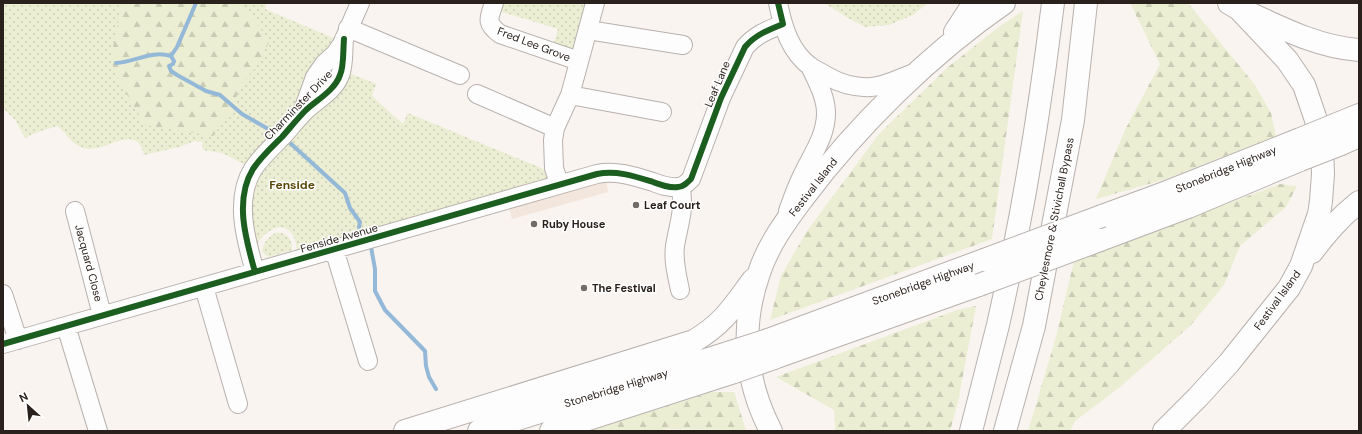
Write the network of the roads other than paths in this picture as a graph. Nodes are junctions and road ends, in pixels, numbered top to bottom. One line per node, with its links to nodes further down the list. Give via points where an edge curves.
1 (360, 3): 12 (street, Charminster Drive)
2 (494, 3): 16 (street, Fred Lee Grove, via 489,17 490,23 500,34)
3 (595, 3): 11 (street, Fred Lee Grove)
4 (778, 3): 10 (street)
5 (974, 3): 15 (highway)
6 (1004, 3): 15 (highway, Festival Island)
7 (1053, 3): 51 (highway, via 1043,88 1020,218 998,325)
8 (1086, 3): 52 (highway, Cheylesmore & Stivichall Bypass, via 1072,120 1035,318)
9 (1234, 6): 14 (highway, via 1312,40); 33 (highway, Festival Island, via 1296,72 1304,85 1322,143 1323,174 1319,214)
10 (783, 24): 17 (street, via 795,50); 28 (street, Leaf Lane, via 758,35 745,47 721,98 691,179)
11 (588, 30): 13 (street); 16 (street, Fred Lee Grove)
12 (346, 34): 19 (street); 34 (street, Charminster Drive, via 339,49 315,77 301,116 253,170 248,180 243,215)
13 (683, 45)
14 (1359, 50)
15 (939, 54): 18 (highway, Festival Island)
16 (579, 61): 21 (street, Fred Lee Grove)
17 (810, 66): 18 (street, via 843,84 863,87 886,84); 31 (street, via 824,102 825,123)
18 (921, 70): 31 (highway, Festival Island, via 845,147)
19 (460, 75)
20 (477, 94): 24 (street)
21 (570, 95): 22 (street); 24 (street, Fred Lee Grove)
22 (662, 112)
23 (1359, 115): 25 (highway, Stonebridge Highway)
24 (555, 128): 27 (street, Fred Lee Grove, via 553,153)
25 (1346, 135): 26 (highway, Stonebridge Highway, bridge)
26 (1299, 150): 42 (highway, Stonebridge Highway, bridge, via 1167,192 984,260); 42 (highway, Stonebridge Highway, bridge, via 1188,207 979,285)
27 (558, 184): 28 (street, Fenside Avenue, via 610,172); 32 (street, Fenside Avenue)
28 (680, 187): 37 (street, via 683,202 674,256)
29 (1359, 202): 33 (highway, via 1330,228)
30 (75, 211): 39 (street, Jacquard Close)
31 (782, 226): 35 (highway, Festival Island)
32 (334, 250): 34 (street, Fenside Avenue); 43 (street, Fenside Avenue)
33 (1301, 266): 53 (highway, Festival Island, via 1277,304 1229,363)
34 (255, 272): 36 (street, Fenside Avenue)
35 (758, 273): 47 (highway, via 725,318 694,341); 50 (highway, Festival Island, via 751,304 748,360 755,393)
36 (204, 287): 39 (street, Fenside Avenue); 45 (street)
37 (680, 290)
38 (3, 294): 41 (street)
39 (102, 315): 40 (street, Fenside Avenue)
40 (66, 326): 41 (street, Fenside Avenue); 46 (street)
41 (10, 342)
42 (771, 349): 44 (highway, Stonebridge Highway, bridge)
43 (368, 360)
44 (732, 362): 48 (highway, Stonebridge Highway); 49 (highway, Stonebridge Highway)
45 (238, 404)
46 (98, 431)
47 (405, 431)
48 (479, 431)
49 (551, 431)
50 (771, 431)
51 (971, 431)
52 (1004, 431)
53 (1164, 431)

